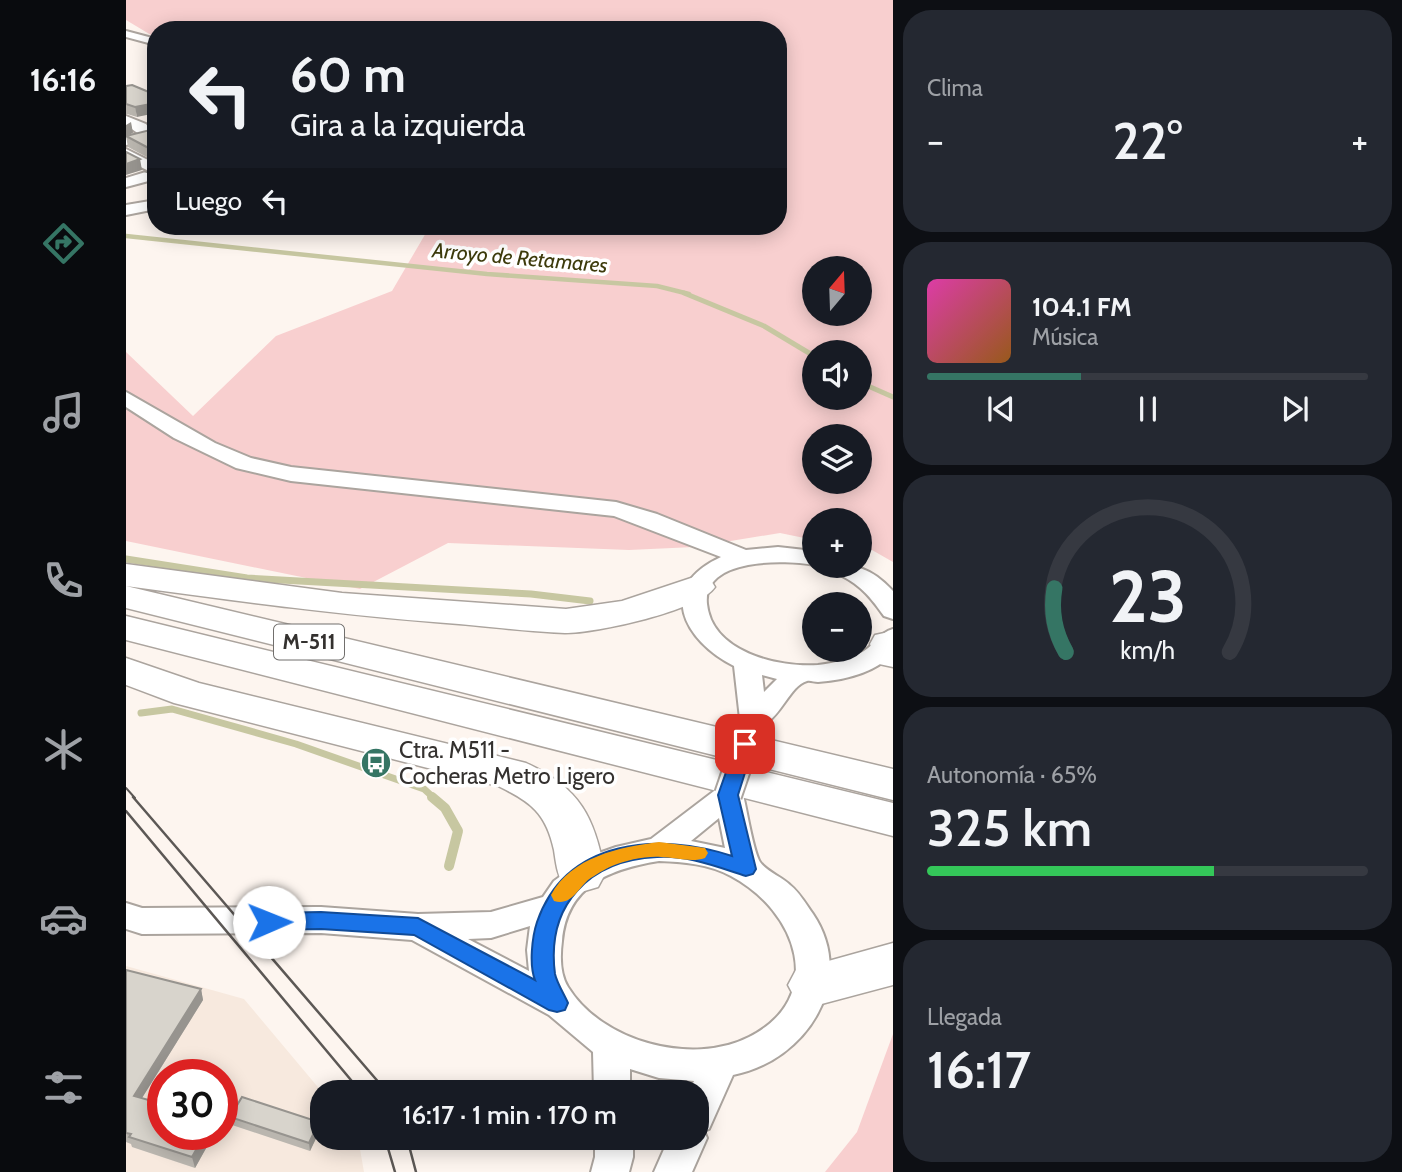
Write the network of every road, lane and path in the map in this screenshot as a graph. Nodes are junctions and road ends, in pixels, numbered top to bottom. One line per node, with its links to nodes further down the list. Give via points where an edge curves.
1 (126, 34): 2 (street)
2 (147, 40)
3 (126, 111): 4 (street)
4 (147, 114)
5 (147, 116): 6 (street)
6 (130, 122): 7 (street)
7 (147, 135)
8 (147, 136): 9 (street)
9 (126, 141)
10 (126, 153): 11 (street)
11 (147, 166)
12 (147, 177): 13 (street)
13 (126, 183)
14 (147, 206): 15 (street)
15 (126, 210)
16 (126, 398): 17 (street, via 181,435 244,463 291,474 616,509 657,520)
17 (686, 536): 19 (street); 22 (street)
18 (802, 556): 19 (street)
19 (744, 558): 22 (street, via 718,568)
20 (126, 575): 22 (highway, via 398,609 566,621 648,608)
21 (863, 578): 24 (street)
22 (702, 581): 26 (street, via 693,600 701,627 712,640)
23 (126, 597): 30 (highway, M-511)
24 (892, 620): 28 (street, via 875,658 853,668)
25 (126, 628): 32 (highway, M-511)
26 (747, 662): 28 (street); 29 (street)
27 (126, 671): 35 (highway, via 188,694 531,782 561,808 573,834)
28 (798, 673): 29 (street)
29 (754, 719): 31 (street, bridge)
30 (893, 785)
31 (728, 795): 33 (street); 34 (street)
32 (893, 820)
33 (659, 849): 34 (street, via 708,855); 35 (street, via 604,861)
34 (746, 869): 40 (street, via 777,891 800,919 813,951)
35 (582, 874): 36 (street)
36 (552, 907): 38 (street, via 491,925); 41 (street, via 544,932 544,976)
37 (131, 922): 38 (street, via 321,920)
38 (418, 927): 41 (street)
39 (893, 964): 40 (highway)
40 (814, 985): 43 (street, via 803,1012 783,1036 755,1054)
41 (557, 1003): 42 (street)
42 (611, 1046): 43 (street, via 645,1060 683,1066); 44 (street)
43 (720, 1064): 45 (street)
44 (612, 1080)
45 (709, 1088)
46 (614, 1150): 48 (street)
47 (683, 1150): 49 (street)
48 (610, 1172)
49 (673, 1172)

